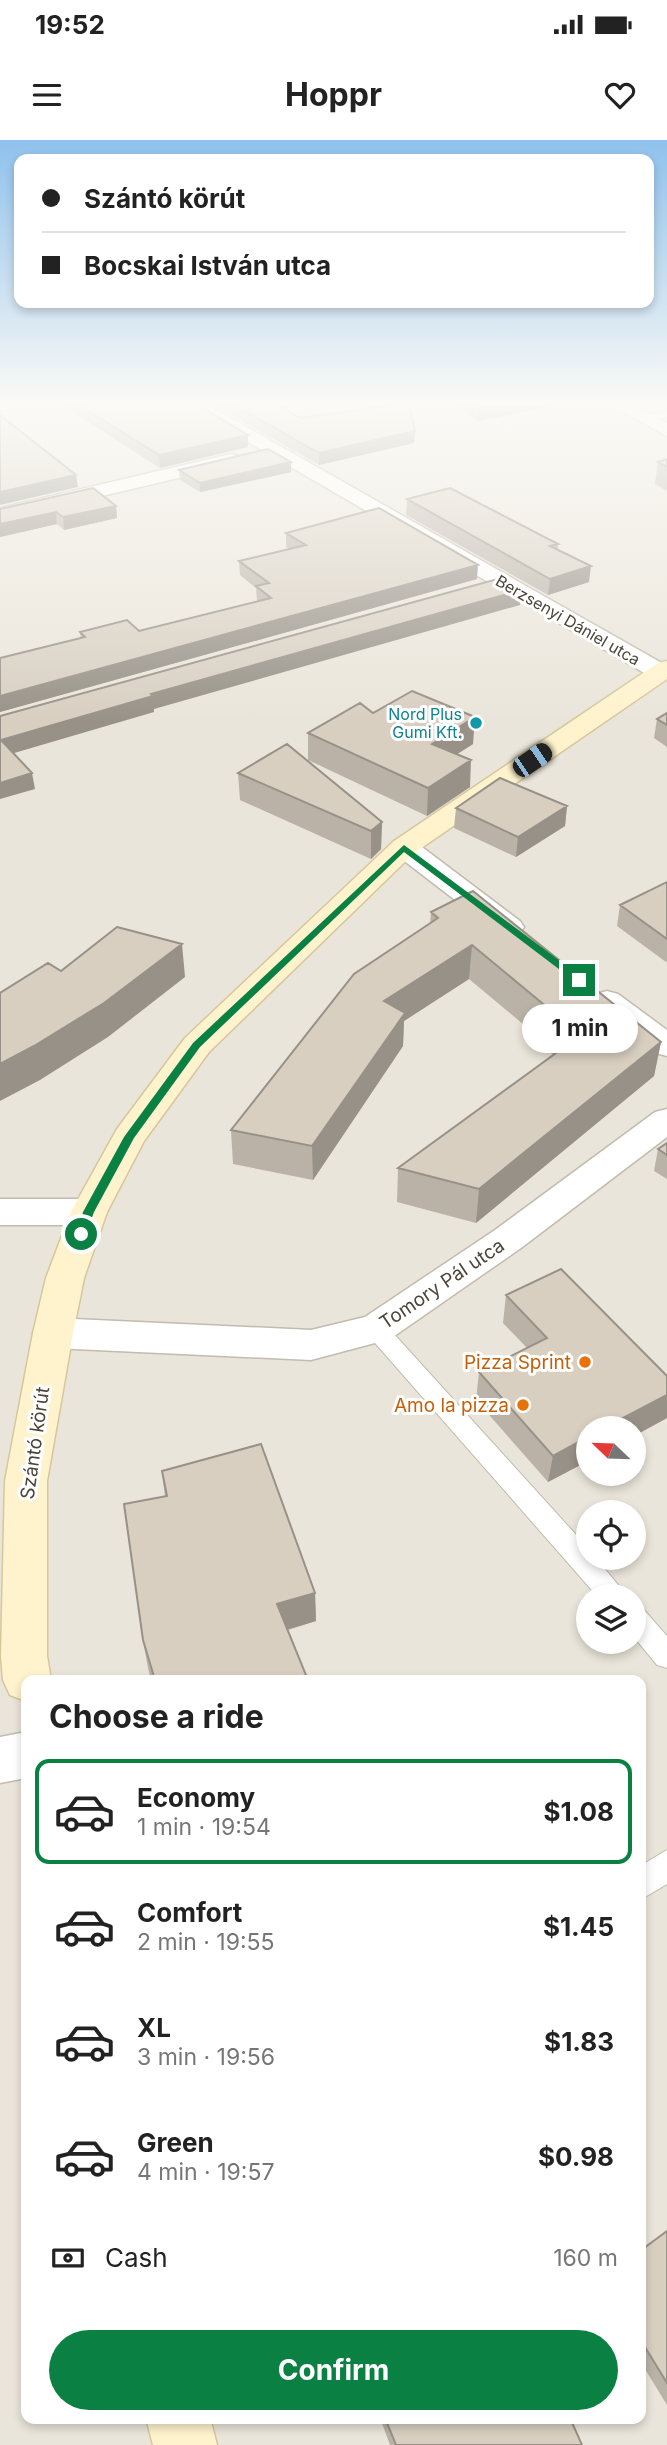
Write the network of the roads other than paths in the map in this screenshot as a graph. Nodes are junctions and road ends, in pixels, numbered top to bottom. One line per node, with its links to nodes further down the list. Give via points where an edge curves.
1 (27, 508): 3 (street)
2 (371, 508): 4 (street, Berzsenyi Dániel utca)
3 (0, 514)
4 (502, 582): 5 (street); 6 (street, Berzsenyi Dániel utca)
5 (475, 590)
6 (663, 670): 7 (street, Szántó körút)
7 (404, 848): 8 (street); 13 (street, Szántó körút, via 197,1045 129,1137)
8 (536, 947)
9 (579, 980): 10 (street)
10 (667, 1046)
11 (667, 1120): 14 (street, Tomory Pál utca, via 508,1239)
12 (0, 1212): 13 (street)
13 (89, 1212): 15 (street, Szántó körút, via 65,1278)
14 (376, 1329): 15 (street, Tomory Pál utca, via 311,1345); 16 (lane)
15 (53, 1333): 19 (street, Szántó körút, via 26,1481)
16 (603, 1584)
17 (646, 1632): 18 (lane)
18 (667, 1656)
19 (26, 1675)
20 (21, 1756): 21 (street)
21 (0, 1759)
22 (667, 1865): 23 (lane)
23 (646, 1881)
24 (180, 2424): 25 (street)
25 (186, 2445)

